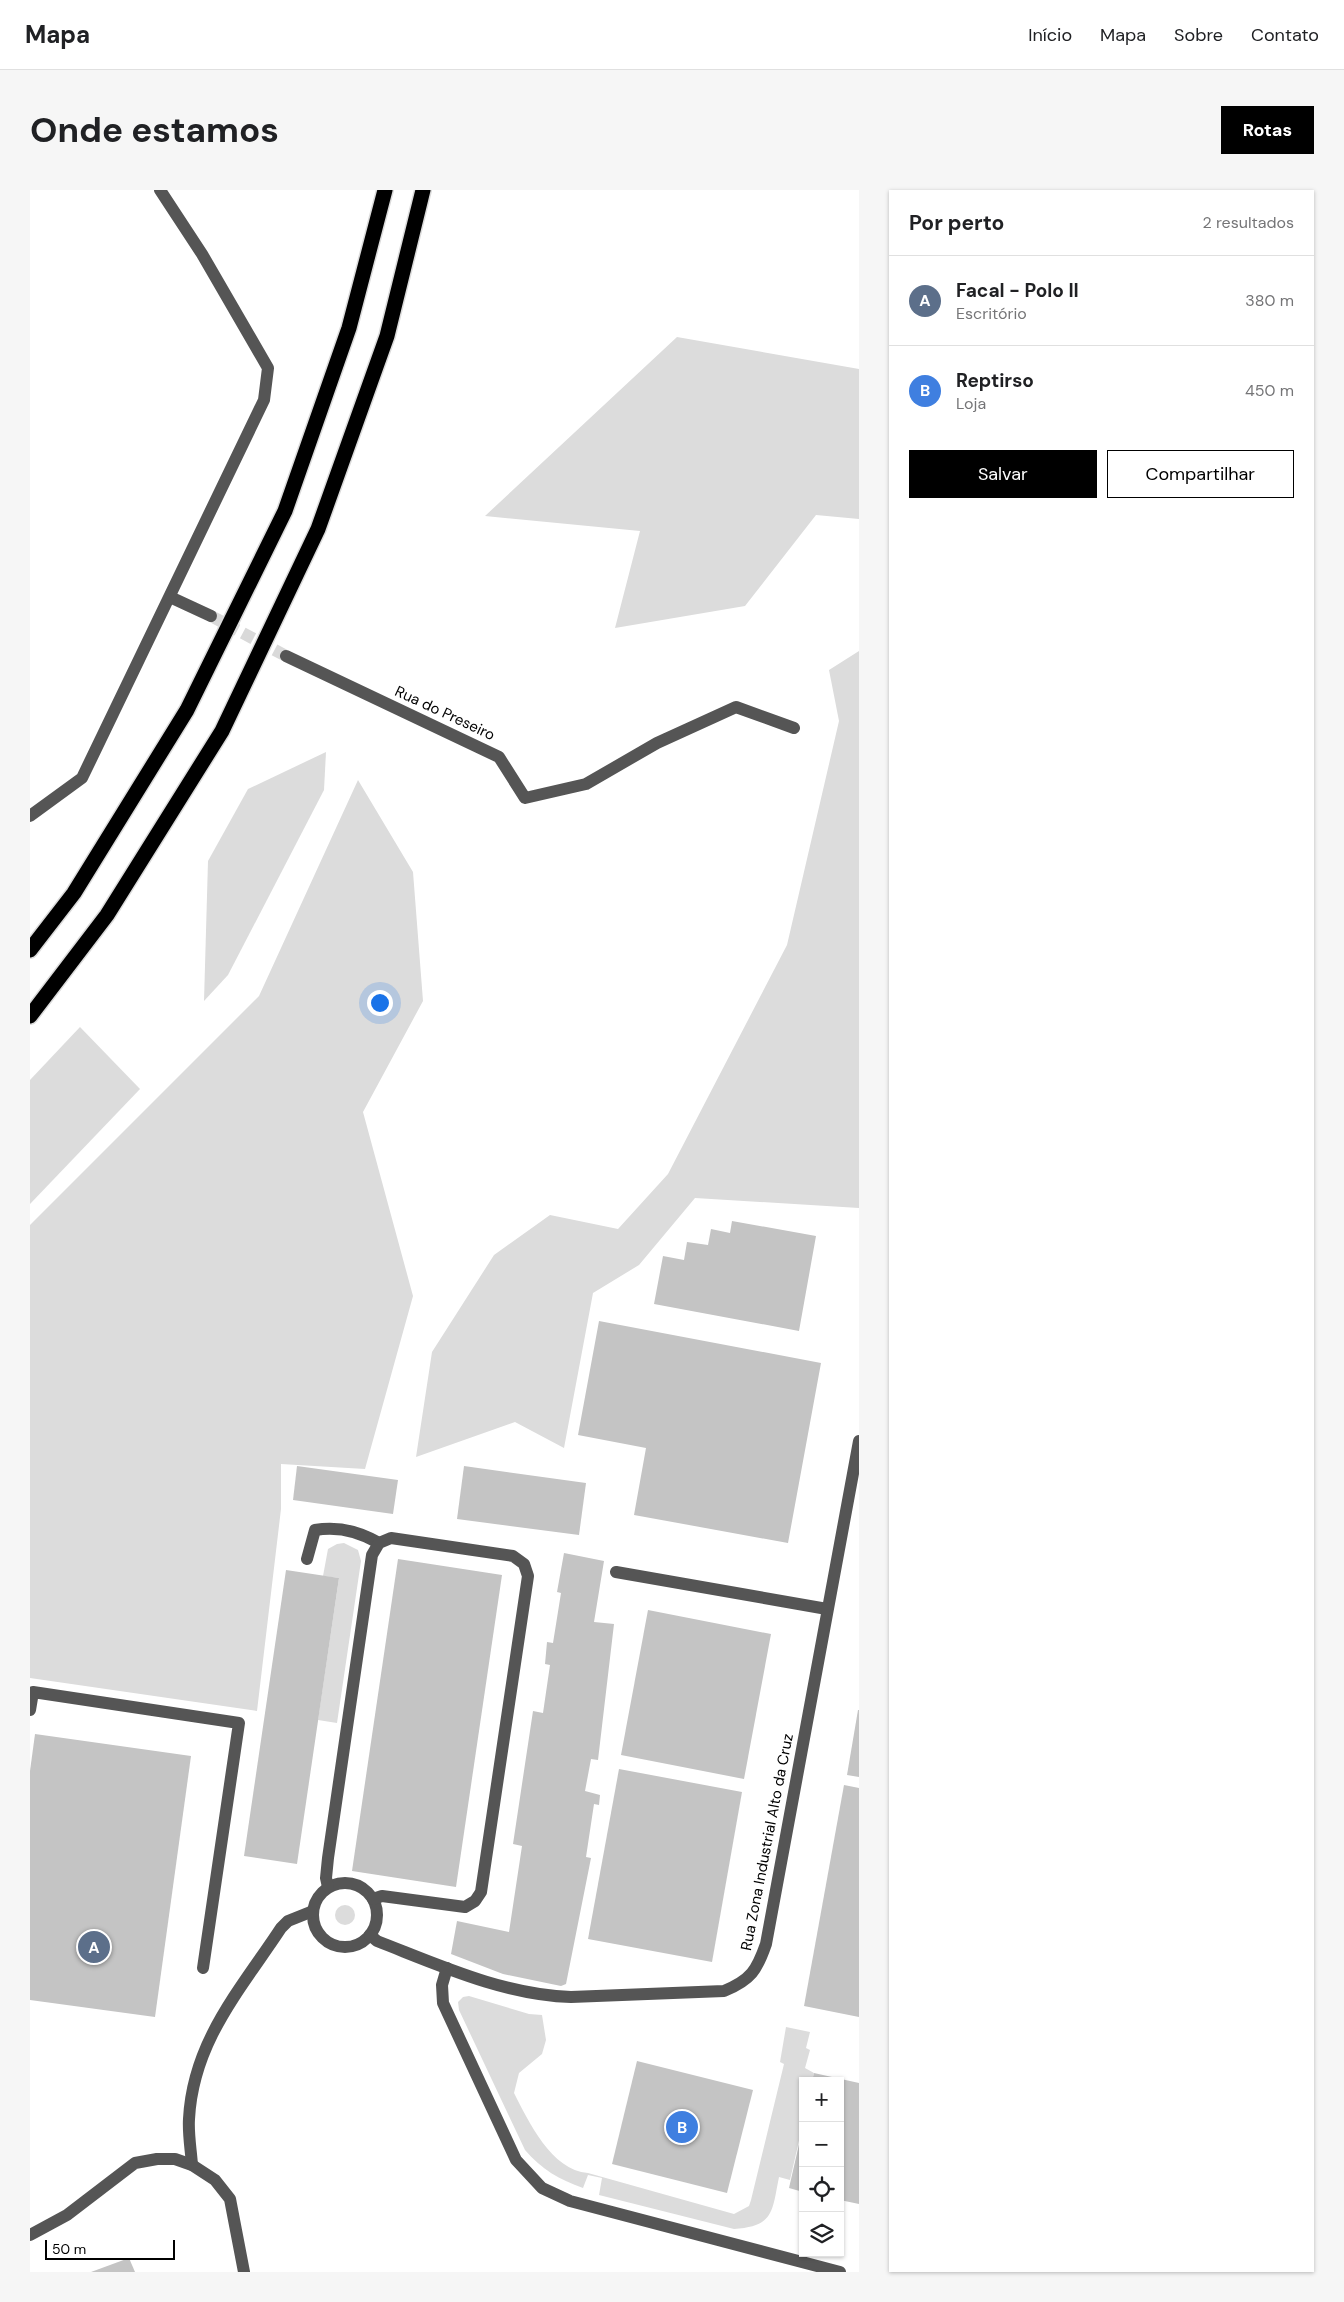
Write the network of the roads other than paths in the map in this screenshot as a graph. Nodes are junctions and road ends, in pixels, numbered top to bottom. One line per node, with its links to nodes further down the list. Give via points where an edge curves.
1 (160, 190): 4 (street, via 202,254 268,368 264,400)
2 (385, 190): 9 (highway, via 349,328 284,511 187,710 74,893)
3 (424, 190): 10 (highway, via 387,336 318,529 222,731 108,915)
4 (170, 597): 5 (street); 8 (street, via 82,778)
5 (211, 616)
6 (286, 656): 7 (street, Rua do Preseiro, via 499,757 525,798 586,784 657,743 736,707)
7 (794, 728)
8 (30, 816)
9 (30, 950)
10 (30, 1016)
11 (859, 1441): 15 (street, Rua Zona Industrial Alto da Cruz)
12 (379, 1543): 13 (street, via 364,1534 327,1528 315,1530); 17 (street, via 372,1555 328,1858); 18 (street, via 391,1538 513,1556 524,1564 528,1576 481,1892 466,1907 382,1896)
13 (307, 1559)
14 (616, 1572): 15 (street)
15 (827, 1609): 22 (street, Rua Zona Industrial Alto da Cruz, via 766,1944 752,1975 724,1991 564,1996 532,1993)
16 (30, 1710): 21 (street, via 33,1692 239,1723)
17 (328, 1887): 18 (street, via 341,1882 352,1883 362,1887); 19 (street, via 316,1901)
18 (373, 1900): 20 (street, via 377,1913)
19 (313, 1911): 20 (street, via 318,1933 336,1945 357,1944); 23 (street, via 288,1921 281,1928 211,2034 194,2087 189,2118)
20 (370, 1935): 22 (street, Rua Zona Industrial Alto da Cruz, via 377,1941)
21 (203, 1968)
22 (447, 1968): 26 (street, via 442,1985 443,2003 516,2160 542,2188 570,2201)
23 (192, 2165): 24 (street, via 175,2159 135,2163 66,2215); 25 (street, via 215,2180 230,2199)
24 (30, 2234)
25 (244, 2272)
26 (840, 2272)

